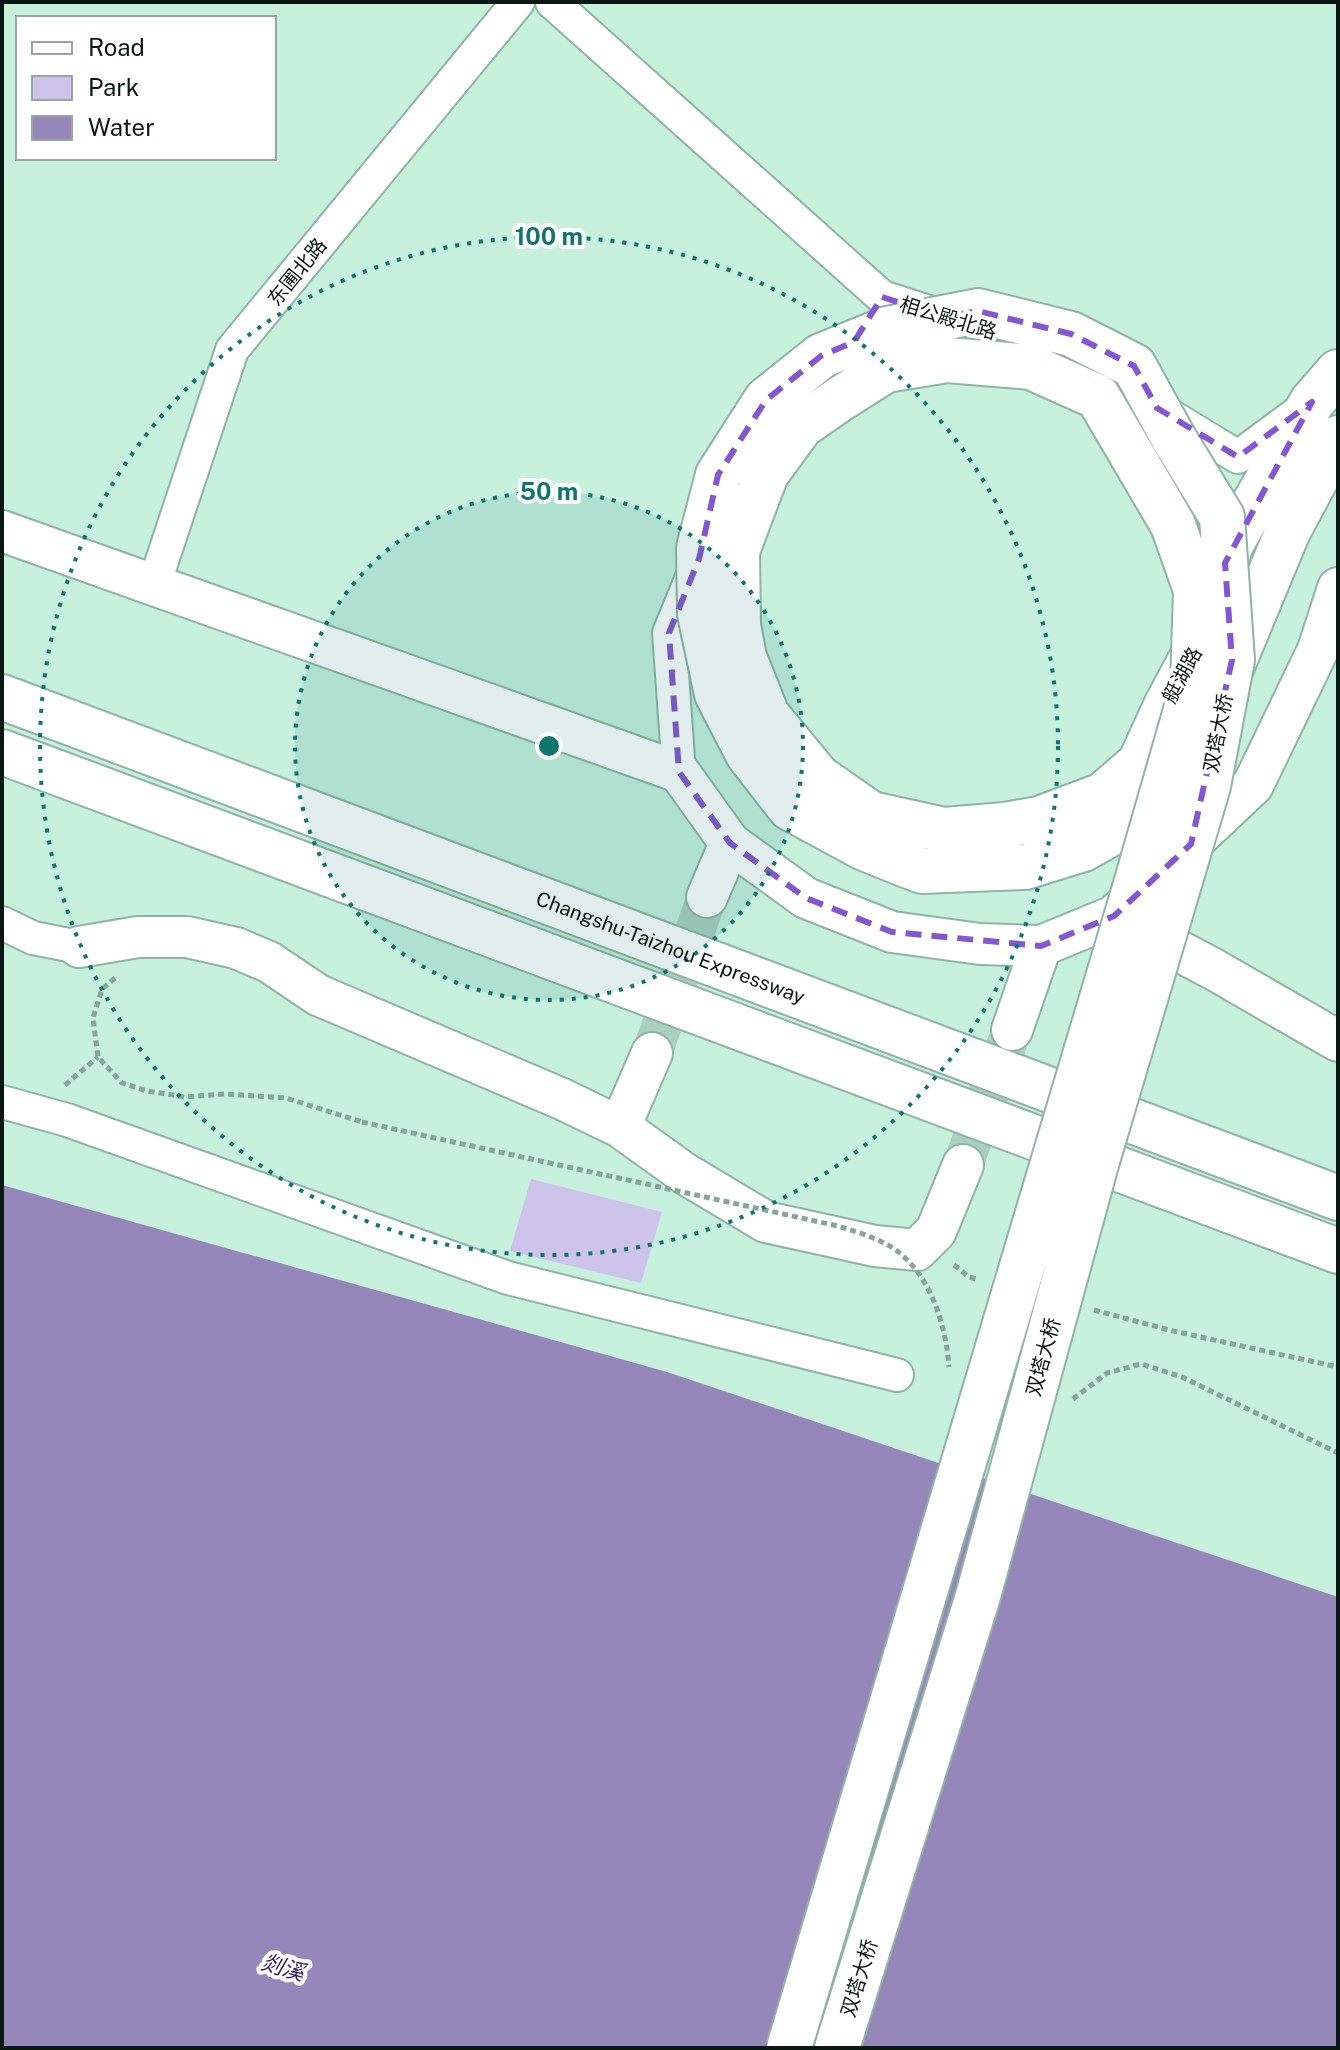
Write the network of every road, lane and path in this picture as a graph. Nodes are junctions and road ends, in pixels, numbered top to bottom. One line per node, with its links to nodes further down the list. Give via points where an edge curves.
1 (518, 2): 7 (street, 东圃北路, via 232,350)
2 (552, 2): 3 (street, 相公殿北路)
3 (882, 297): 4 (street, 相公殿北路, via 1076,358 1238,457); 11 (street, via 840,365 728,489 669,633)
4 (1325, 387): 13 (main road, 艇湖路, via 1231,544 1205,631 1140,763 1103,795 1039,819 944,830)
5 (1338, 438): 13 (main road, 艇湖路, via 1288,531 1198,744 1143,815 1083,849 1025,867 922,871)
6 (2, 531): 7 (street)
7 (154, 585): 11 (street)
8 (1338, 588): 15 (street, via 1318,650 1253,785)
9 (2, 697): 26 (main road, Changshu-Taizhou Expressway)
10 (2, 752): 28 (main road)
11 (679, 772): 12 (street)
12 (730, 843): 14 (street); 17 (street, via 806,898 892,932)
13 (908, 843): 36 (main road, 双塔大桥, bridge, via 818,777 767,715 744,657 738,625 737,551 766,474 801,426 874,377 886,370 947,360 1031,367 1098,397 1173,525 1196,590 1193,686); 37 (main road, 双塔大桥, bridge, via 862,847 790,808 748,754 717,694 700,614 699,548 718,475 766,400 821,356 887,329 978,311 1071,334 1134,366 1222,517 1232,660 1208,786 1096,1164 978,1596)
14 (707, 897)
15 (1114, 916): 17 (street); 21 (street)
16 (2, 923): 18 (street, via 33,938)
17 (1041, 946): 20 (street)
18 (79, 947): 24 (street, via 138,937 187,937 236,948 269,962 318,995)
19 (124, 970): 32 (path, bridge, via 102,989 93,1018 98,1057 122,1083 185,1097 286,1098 362,1122 838,1226 887,1244 914,1267 940,1318)
20 (1012, 1030)
21 (1338, 1041)
22 (652, 1053): 24 (street)
23 (2, 1102): 33 (street, via 67,1120 508,1278)
24 (620, 1127): 27 (street, via 766,1222 917,1250)
25 (963, 1165): 27 (street)
26 (1338, 1198)
27 (936, 1231): 29 (path, via 948,1260 969,1277)
28 (1338, 1251)
29 (985, 1281)
30 (1091, 1309): 31 (path)
31 (1338, 1367)
32 (949, 1373)
33 (897, 1375)
34 (1068, 1412): 35 (path, via 1073,1398 1107,1373 1141,1364 1182,1377)
35 (1338, 1453)
36 (789, 2048)
37 (837, 2048)

